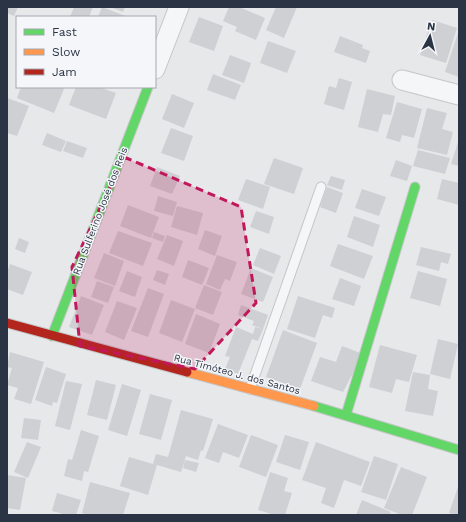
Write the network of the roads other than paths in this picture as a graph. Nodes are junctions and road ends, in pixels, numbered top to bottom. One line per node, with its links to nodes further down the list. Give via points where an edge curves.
1 (179, 7): 2 (street)
2 (156, 66)
3 (402, 80): 5 (street)
4 (148, 88): 9 (street, Rua Sulferino José dos Reis)
5 (459, 95)
6 (321, 187): 10 (lane)
7 (415, 187): 11 (street)
8 (7, 324): 9 (street, Rua Timóteo J. dos Santos)
9 (52, 336): 10 (street, Rua Timóteo J. dos Santos)
10 (250, 389): 11 (street, Rua Timóteo J. dos Santos)
11 (346, 415): 12 (street, Rua Timóteo J. dos Santos)
12 (459, 450)

